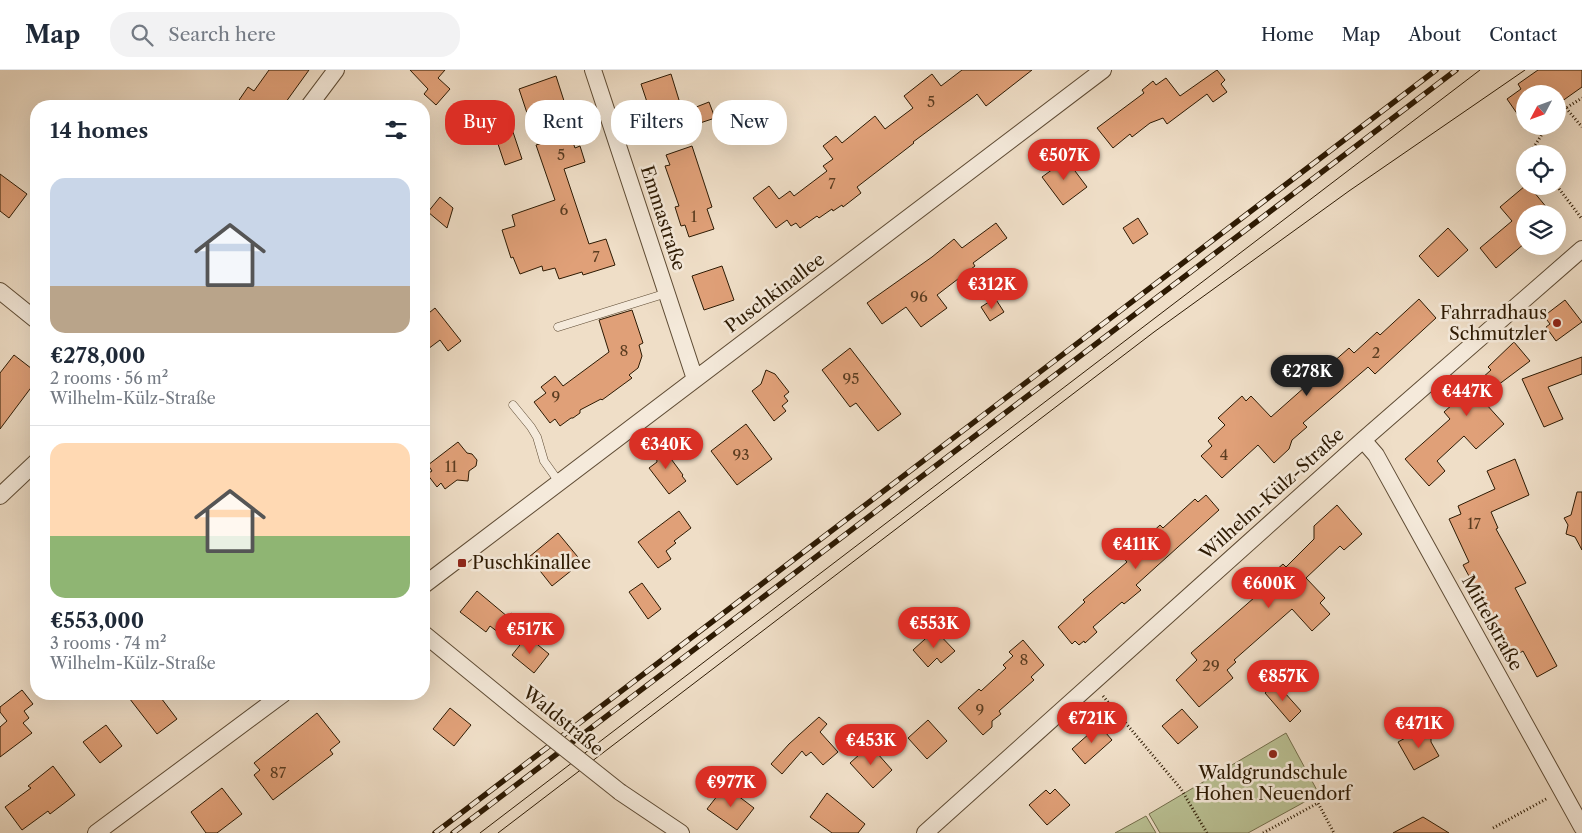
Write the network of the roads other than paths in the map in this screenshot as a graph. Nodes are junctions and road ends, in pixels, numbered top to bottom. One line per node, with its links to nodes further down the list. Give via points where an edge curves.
1 (336, 70): 4 (street)
2 (593, 70): 7 (street, Emmastraße)
3 (1103, 70): 10 (street, Puschkinallee)
4 (314, 100)
5 (1582, 249): 12 (street, Wilhelm-Külz-Straße)
6 (0, 292): 8 (street)
7 (667, 293): 9 (lane); 10 (street, Emmastraße)
8 (30, 315)
9 (558, 326)
10 (695, 379): 14 (street, Puschkinallee)
11 (513, 405): 14 (lane, via 537,437 544,461)
12 (1364, 440): 19 (street, Mittelstraße, via 1376,455); 22 (street, Wilhelm-Külz-Straße)
13 (30, 468): 15 (street)
14 (559, 482): 16 (street, Puschkinallee)
15 (0, 496)
16 (430, 580)
17 (430, 639): 21 (street, Waldstraße, bridge, via 620,792)
18 (275, 700): 20 (street)
19 (1582, 827)
20 (96, 833)
21 (681, 833)
22 (925, 833)

